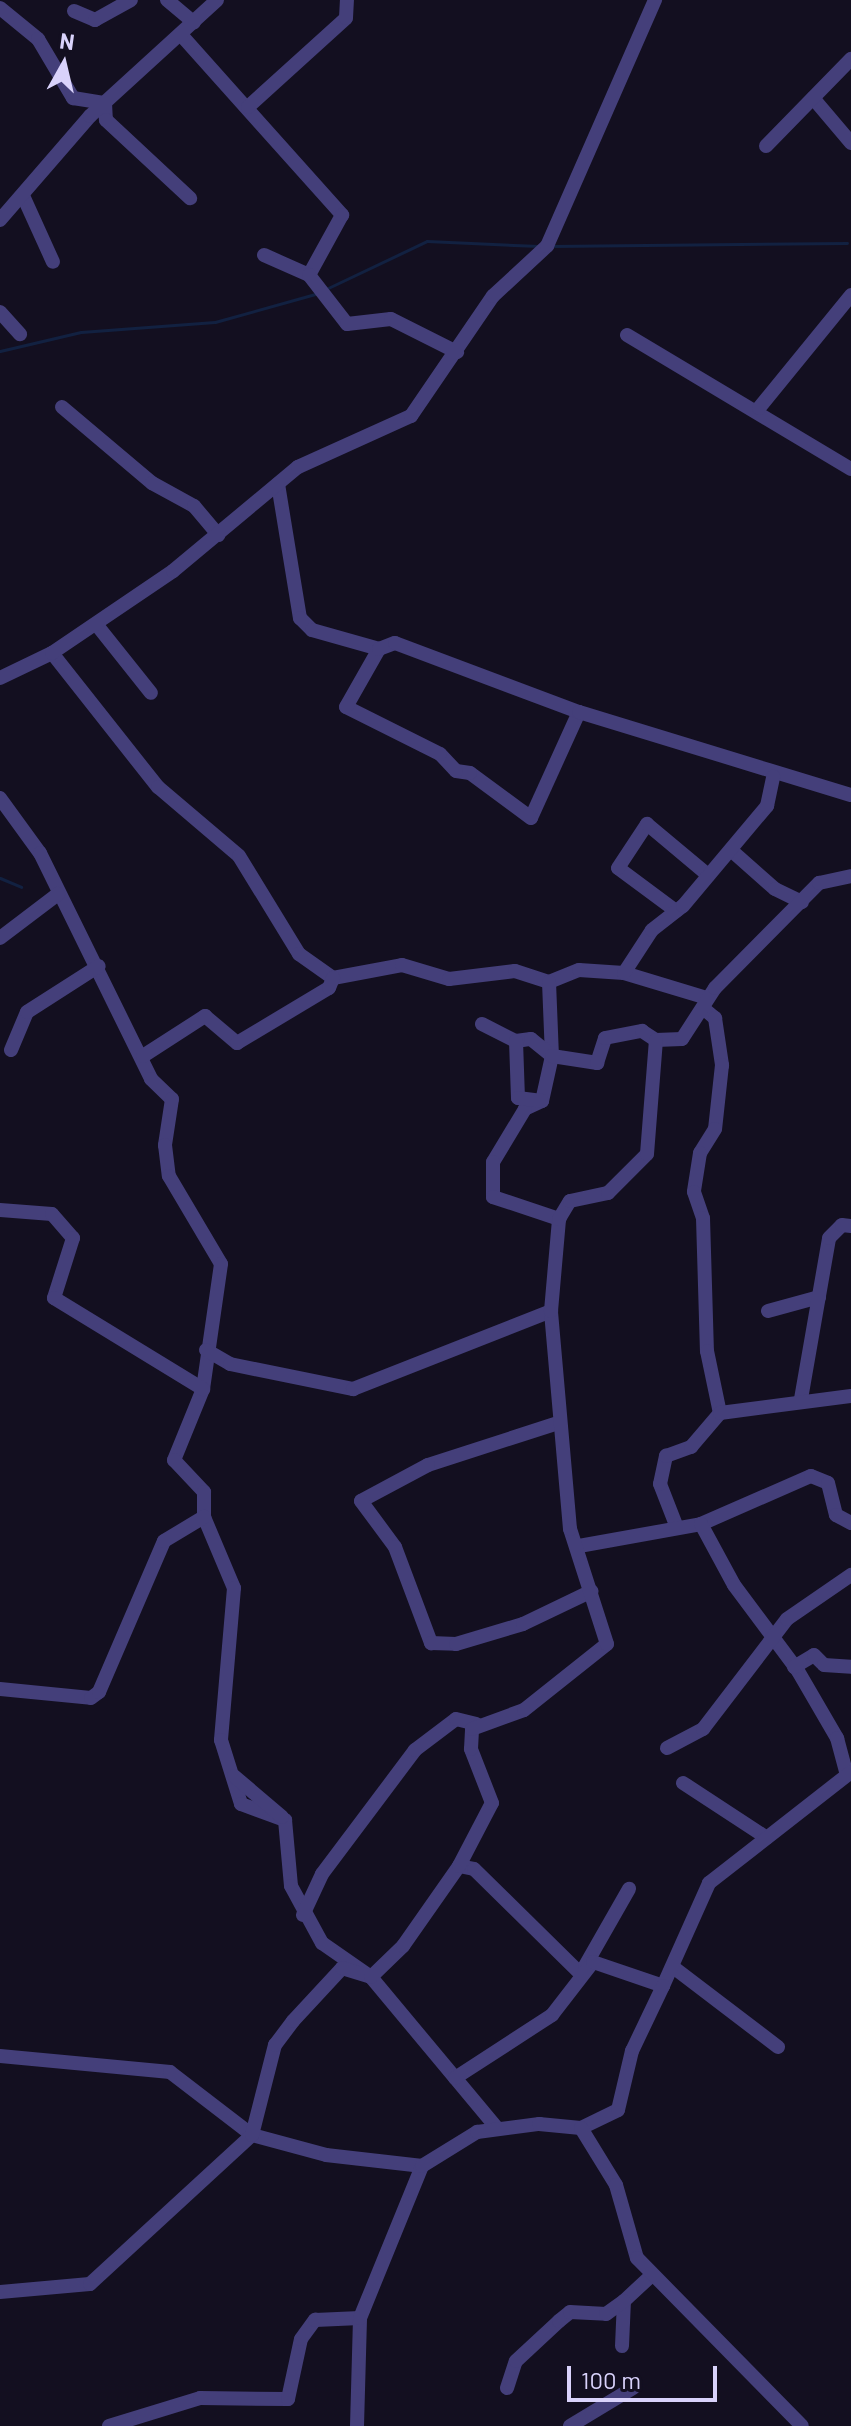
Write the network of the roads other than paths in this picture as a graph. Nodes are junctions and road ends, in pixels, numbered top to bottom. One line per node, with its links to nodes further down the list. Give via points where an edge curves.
1 (131, 0): 7 (street, via 95,20)
2 (167, 0): 8 (street)
3 (217, 0): 8 (street)
4 (347, 0): 13 (street, via 346,18)
5 (655, 0): 26 (street, via 547,246 493,296)
6 (0, 8): 12 (street, via 38,39 73,98)
7 (74, 11)
8 (194, 23): 9 (street)
9 (183, 37): 12 (street); 13 (street)
10 (851, 59): 11 (street)
11 (813, 98): 14 (street); 15 (street)
12 (105, 103): 16 (street, via 45,162); 17 (street, via 106,120)
13 (248, 107): 21 (street, via 342,215)
14 (851, 143)
15 (766, 146)
16 (24, 198): 18 (street); 20 (street)
17 (190, 198)
18 (0, 220)
19 (264, 255): 21 (street)
20 (53, 262)
21 (309, 275): 26 (street, via 347,324 391,319)
22 (851, 295): 28 (street)
23 (0, 312): 24 (street)
24 (20, 334)
25 (627, 335): 28 (street)
26 (457, 352): 30 (street, via 430,395 395,429 322,456)
27 (62, 407): 31 (street, via 152,483 194,506)
28 (759, 408): 29 (street)
29 (851, 469)
30 (278, 484): 31 (street); 33 (street, via 300,618 312,630)
31 (218, 535): 32 (street)
32 (96, 624): 34 (street); 36 (street)
33 (379, 649): 37 (street, via 395,643); 37 (street, via 346,707 440,754 531,818)
34 (52, 653): 35 (street); 50 (street, via 158,787 239,856 299,954)
35 (0, 678)
36 (151, 693)
37 (579, 712): 38 (street)
38 (773, 777): 39 (street, via 810,778); 41 (street, via 767,806)
39 (851, 795)
40 (0, 798): 44 (street, via 40,853)
41 (732, 851): 42 (street); 45 (street, via 775,889)
42 (708, 875): 46 (street); 46 (street, via 647,824 618,868)
43 (850, 879): 45 (street, via 819,883)
44 (58, 894): 47 (street); 48 (street)
45 (802, 902): 52 (street)
46 (676, 911): 49 (street, via 652,930)
47 (0, 938)
48 (99, 966): 56 (street, via 27,1012); 57 (street)
49 (624, 973): 51 (street, via 579,970); 52 (street)
50 (333, 978): 51 (street, via 402,965 449,979 515,971); 57 (street, via 329,988 237,1043 205,1016)
51 (549, 982): 58 (street)
52 (705, 1003): 54 (street, via 682,1039); 70 (street, via 715,1018 722,1065 715,1129 700,1153 694,1192 703,1218 707,1351)
53 (482, 1024): 55 (street)
54 (656, 1040): 58 (street, via 642,1031 605,1038 597,1063); 61 (street, via 645,1160 597,1200 570,1201)
55 (516, 1041): 58 (street, via 531,1039); 59 (street, via 518,1098)
56 (11, 1050)
57 (143, 1056): 66 (street, via 151,1079 172,1099 165,1145 169,1176 221,1264)
58 (552, 1056): 59 (street)
59 (542, 1101): 61 (street, via 525,1109 493,1162 493,1197)
60 (0, 1210): 67 (street, via 52,1214 73,1238 54,1298)
61 (559, 1219): 64 (street)
62 (851, 1226): 63 (street, via 831,1232)
63 (819, 1297): 65 (street); 69 (street)
64 (551, 1311): 66 (street, via 353,1389 230,1364); 71 (street)
65 (768, 1311)
66 (206, 1350): 67 (street)
67 (203, 1389): 72 (street, via 174,1460 204,1492)
68 (851, 1396): 69 (street)
69 (801, 1399): 70 (street)
70 (720, 1413): 75 (street, via 691,1447 666,1456 660,1484)
71 (558, 1423): 76 (street, via 572,1494 570,1529); 78 (street, via 428,1465 361,1501 395,1547 431,1643 456,1644 523,1624)
72 (204, 1517): 82 (street, via 164,1541 99,1692 91,1698); 90 (street, via 234,1588 221,1710 234,1776 241,1804 285,1820 285,1854)
73 (851, 1523): 74 (street, via 836,1515 828,1483 811,1476)
74 (701, 1524): 75 (street); 79 (street)
75 (676, 1525): 76 (street)
76 (579, 1546): 78 (street)
77 (851, 1575): 79 (street, via 824,1587)
78 (592, 1591): 83 (street, via 609,1636 600,1654 524,1710)
79 (772, 1638): 80 (street); 84 (street, via 703,1729)
80 (794, 1667): 81 (street, via 814,1655 824,1665); 85 (street, via 837,1738)
81 (851, 1667)
82 (0, 1689)
83 (476, 1724): 88 (street, via 471,1749 492,1803); 90 (street, via 456,1719 415,1750 322,1874)
84 (667, 1748)
85 (848, 1772): 87 (street)
86 (683, 1783): 87 (street)
87 (767, 1838): 91 (street, via 709,1883)
88 (459, 1866): 92 (street, via 474,1869); 93 (street, via 403,1946)
89 (629, 1889): 92 (street)
90 (303, 1915): 93 (street, via 322,1943)
91 (673, 1967): 94 (street); 95 (street)
92 (583, 1970): 94 (street, via 601,1961); 97 (street, via 552,2015)
93 (371, 1977): 97 (street); 100 (street, via 342,1968 293,2021 275,2045)
94 (663, 1986): 99 (street, via 632,2051 618,2110 598,2126)
95 (778, 2047)
96 (0, 2056): 100 (street, via 170,2072)
97 (455, 2078): 98 (street)
98 (497, 2128): 99 (street); 101 (street, via 435,2152)
99 (581, 2128): 102 (street, via 616,2185 637,2258)
100 (252, 2135): 101 (street, via 326,2155); 103 (street, via 90,2284)
101 (422, 2166): 105 (street)
102 (651, 2276): 104 (street); 112 (street)
103 (0, 2292)
104 (624, 2301): 106 (street); 107 (street, via 606,2314 570,2312 516,2361)
105 (360, 2318): 109 (street, via 315,2320 301,2339 288,2399 190,2400); 110 (street)
106 (622, 2346)
107 (507, 2388)
108 (633, 2388): 111 (street)
109 (109, 2426)
110 (357, 2426)
111 (570, 2426)
112 (802, 2426)

